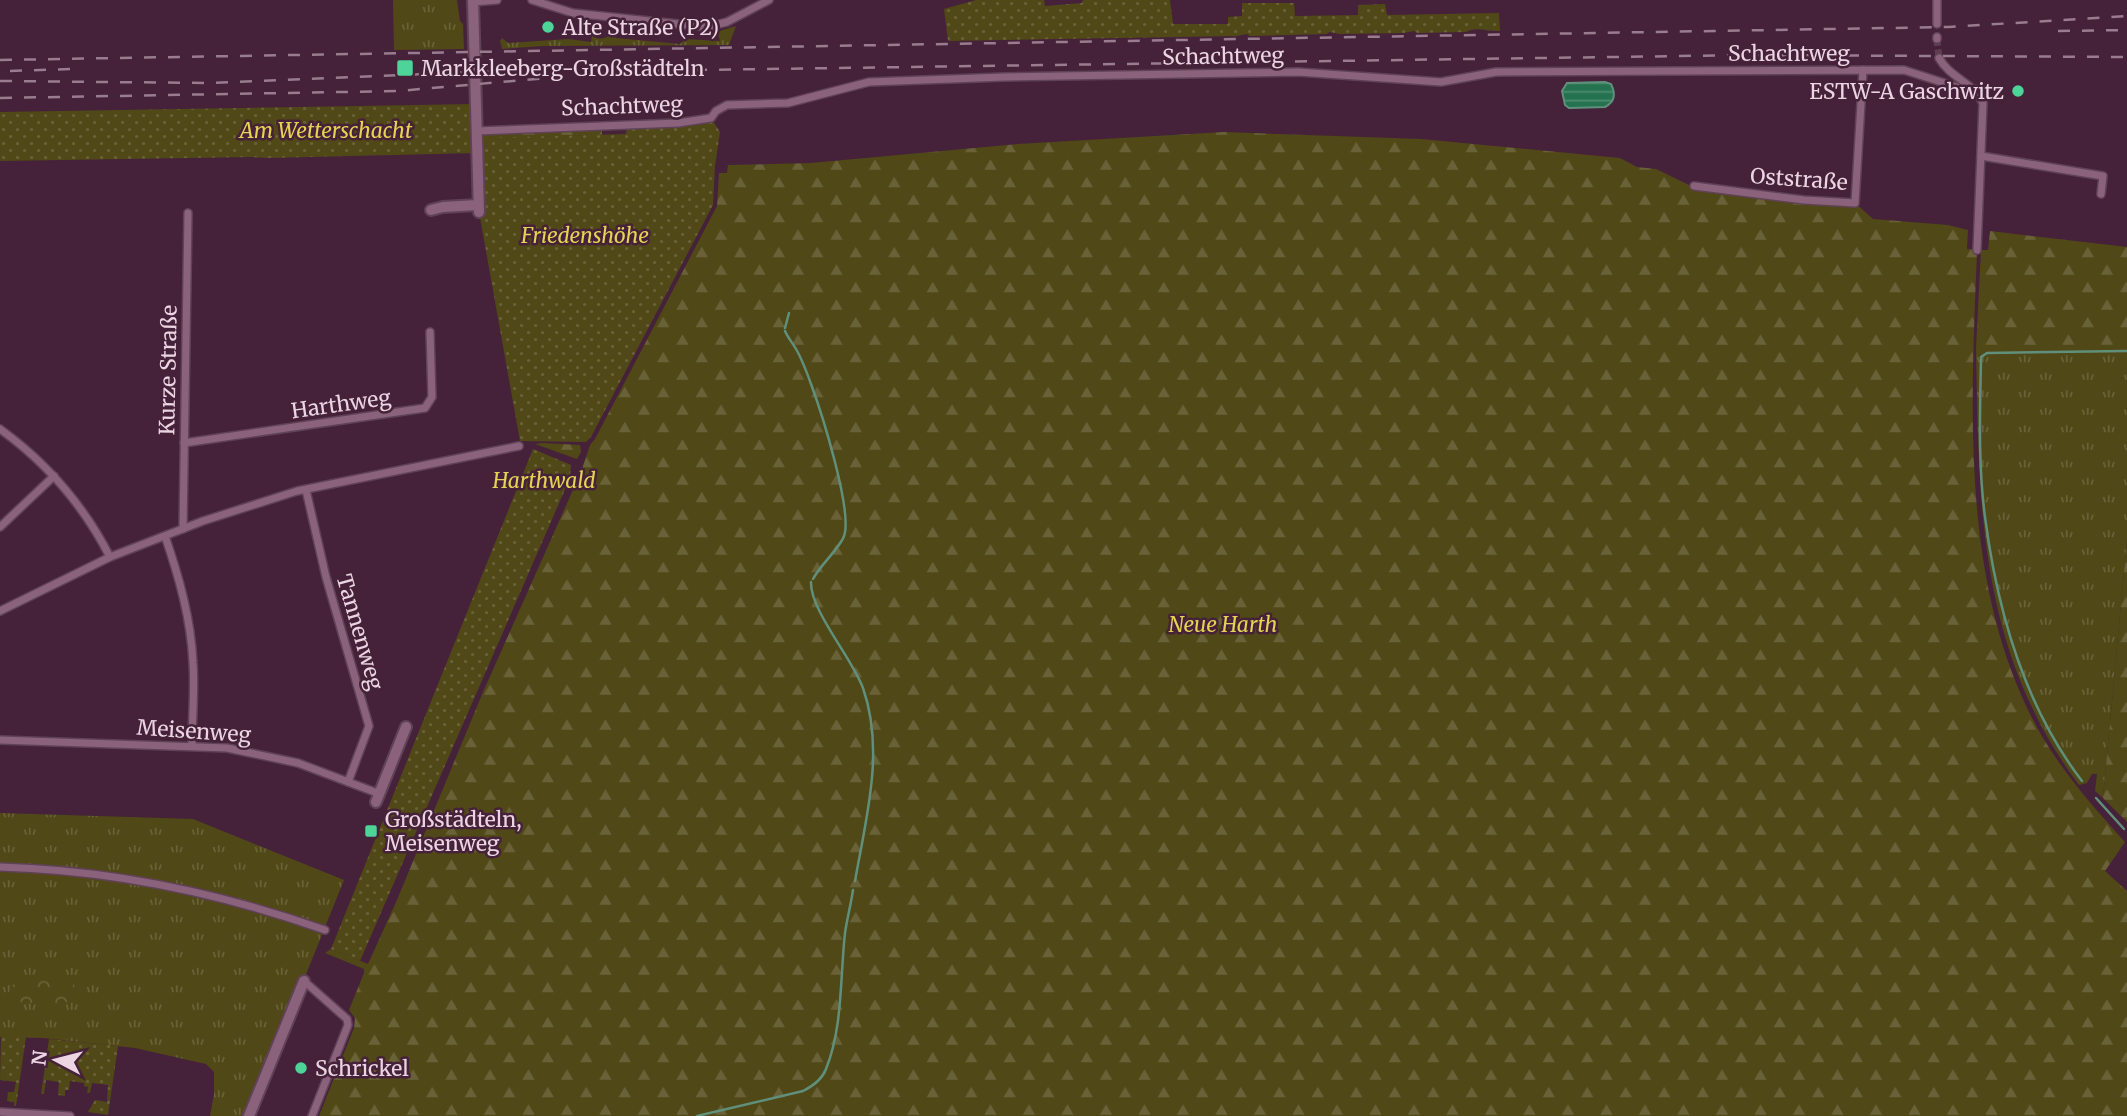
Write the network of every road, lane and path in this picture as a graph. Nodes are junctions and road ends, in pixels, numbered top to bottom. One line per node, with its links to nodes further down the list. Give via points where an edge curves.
1 (497, 0): 5 (street)
2 (532, 0): 3 (street, via 573,13 707,27)
3 (769, 0)
4 (1937, 0): 6 (street)
5 (473, 1): 10 (main road)
6 (1937, 24)
7 (1939, 58): 9 (street, via 1948,71)
8 (1863, 70): 9 (street, Schachtweg, via 1904,71); 10 (street, Schachtweg, via 1496,72 1441,82 1298,72 869,82 788,103 727,105 711,118 697,121); 12 (street, Oststraße, via 1855,203)
9 (1975, 89): 11 (street, via 1983,103)
10 (476, 131): 14 (main road, via 479,209)
11 (1981, 156): 13 (street, via 2103,176); 16 (street)
12 (1694, 186)
13 (2101, 194)
14 (430, 210)
15 (188, 213): 19 (street, Kurze Straße)
16 (1977, 250)
17 (430, 332): 19 (street, Harthweg, via 432,397 425,408)
18 (0, 429): 21 (street)
19 (184, 443): 24 (street, Kurze Straße)
20 (519, 446): 22 (street)
21 (54, 476): 23 (street); 26 (street, via 97,530)
22 (306, 490): 24 (street); 31 (street, Tannenweg, via 369,726)
23 (0, 527)
24 (183, 529): 25 (street)
25 (164, 536): 26 (street); 30 (street, via 190,632)
26 (110, 557): 27 (street)
27 (0, 611)
28 (406, 727): 32 (main road)
29 (0, 740): 30 (street, Meisenweg)
30 (192, 745): 31 (street, Meisenweg, via 263,754)
31 (348, 782): 32 (street, Meisenweg)
32 (378, 798)
33 (0, 867): 34 (street, via 77,872 178,888)
34 (325, 930)
35 (304, 981): 39 (main road); 40 (street, via 347,1018 348,1025)
36 (0, 1112): 37 (street)
37 (42, 1114): 38 (street)
38 (70, 1116)
39 (249, 1116)
40 (312, 1116)

